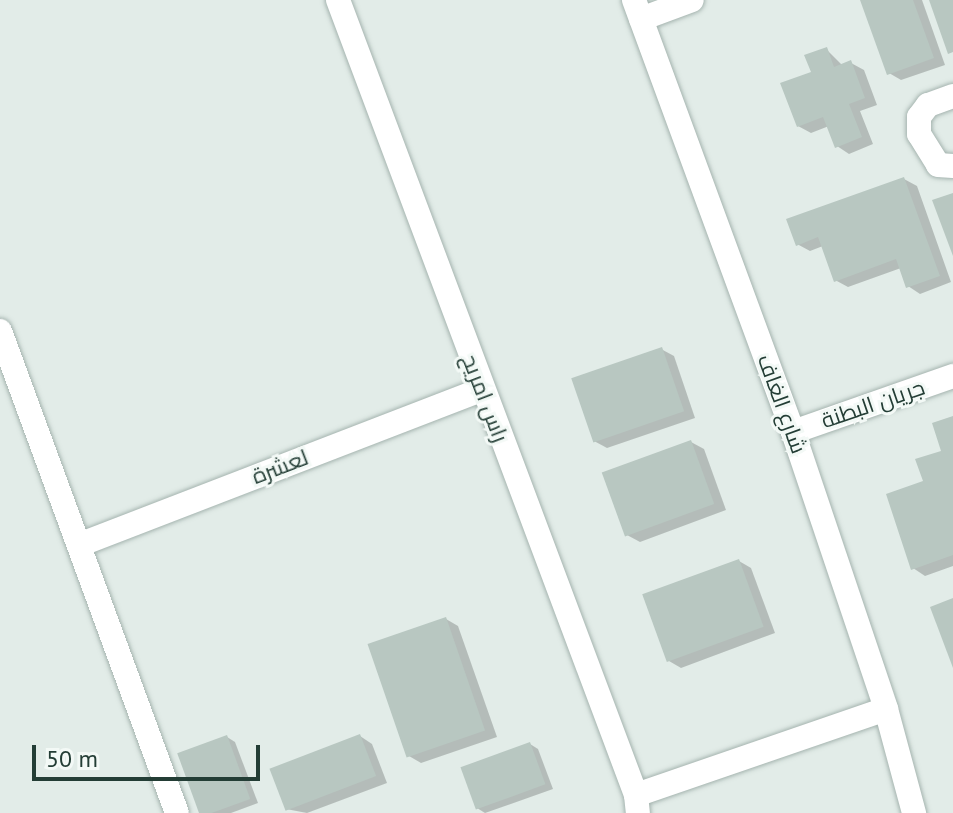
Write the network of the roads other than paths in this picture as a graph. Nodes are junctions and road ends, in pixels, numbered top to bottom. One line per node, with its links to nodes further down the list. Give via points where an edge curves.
1 (338, 0): 8 (street, راس امريح)
2 (692, 0): 3 (street)
3 (637, 9): 9 (street, شارع الغاف)
4 (953, 96): 5 (street, via 928,105 919,117 919,134 938,165)
5 (953, 166)
6 (0, 331): 10 (street)
7 (953, 376): 9 (street, جريان البطنة)
8 (481, 390): 10 (street, لعشرة); 12 (street, راس امريح)
9 (793, 432): 11 (street, شارع الغاف)
10 (79, 545): 13 (street)
11 (886, 709): 12 (street, راس امريح); 14 (street, شارع الغاف)
12 (637, 804)
13 (177, 813)
14 (914, 813)

